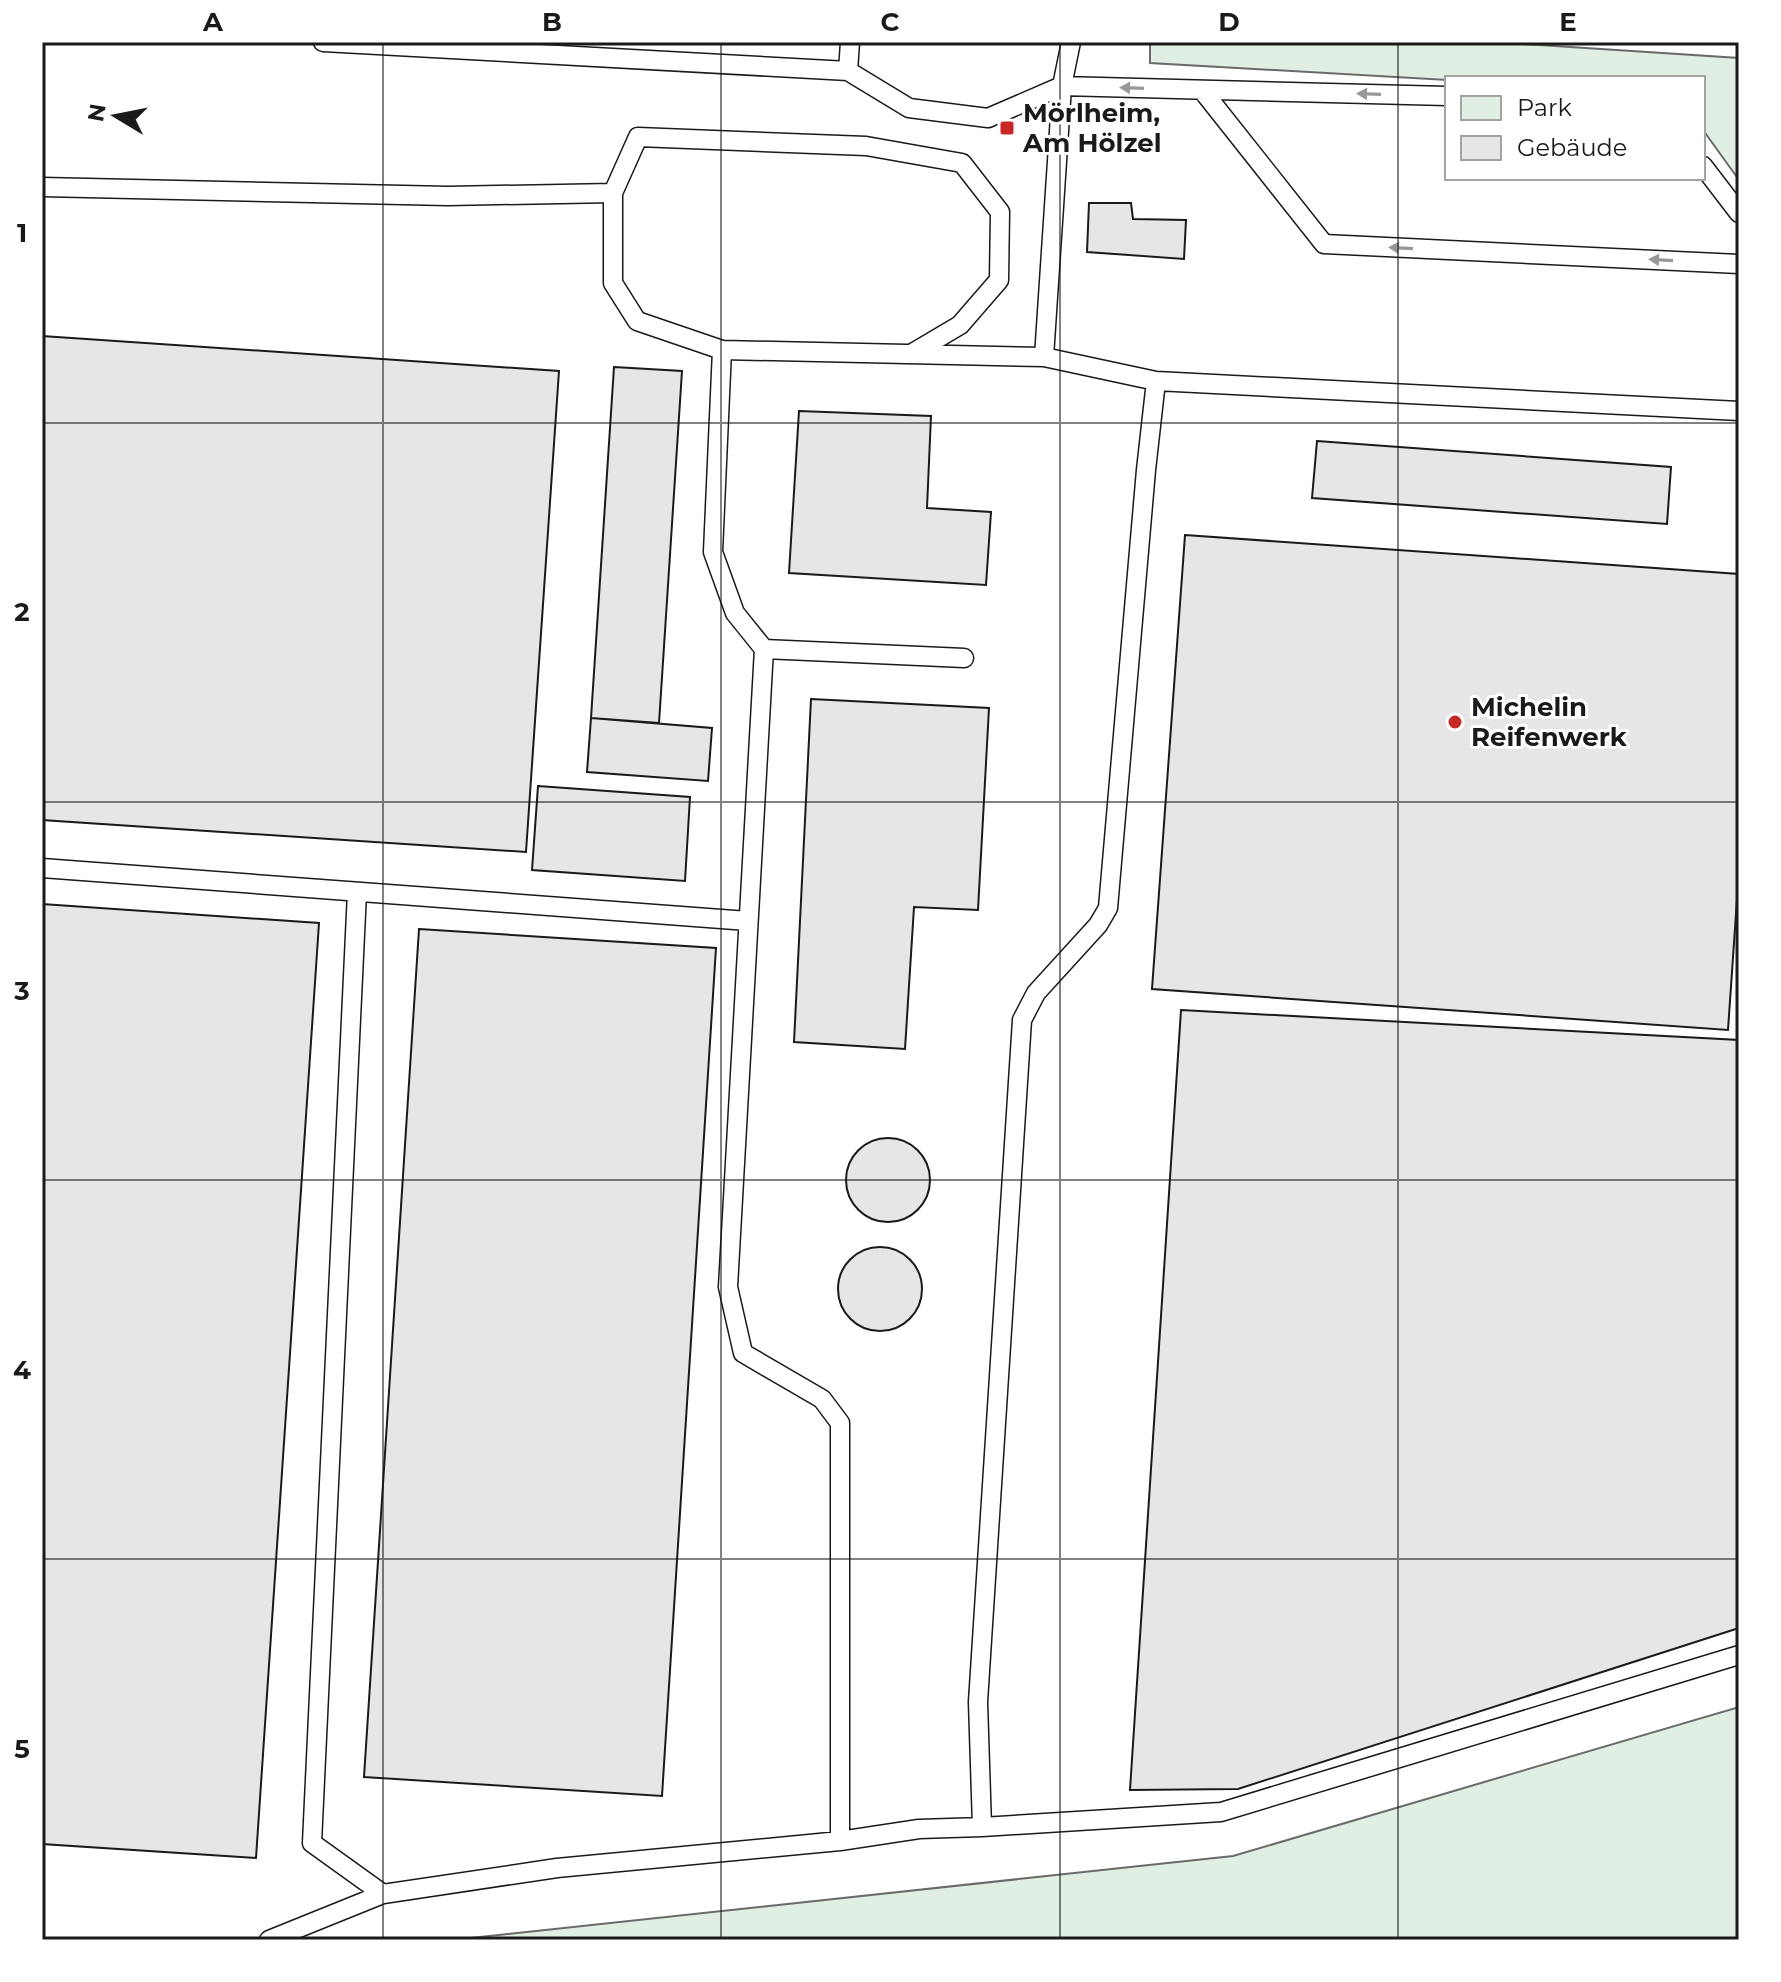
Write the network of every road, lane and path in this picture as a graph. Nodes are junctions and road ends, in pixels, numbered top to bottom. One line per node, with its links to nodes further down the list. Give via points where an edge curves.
1 (323, 42): 4 (lane)
2 (850, 42): 4 (lane)
3 (1071, 42): 5 (lane)
4 (848, 71): 5 (lane, via 909,108 988,118)
5 (1062, 86): 6 (lane, one-way to 5); 15 (lane)
6 (1202, 90): 7 (lane, one-way to 6); 12 (lane, one-way to 6, via 1324,244)
7 (1445, 96)
8 (1705, 169): 11 (lane)
9 (42, 187): 10 (lane, via 448,196)
10 (613, 193): 13 (lane, via 613,283 637,321); 14 (lane, via 638,137 866,146 962,163 1000,212 999,280 960,325)
11 (1739, 213)
12 (1739, 264)
13 (722, 350): 14 (lane); 18 (lane, via 713,552 735,613)
14 (911, 354): 15 (lane)
15 (1044, 357): 16 (lane)
16 (1156, 381): 17 (lane); 24 (lane, via 1108,908 1036,993 1022,1020 978,1702)
17 (1739, 411)
18 (764, 649): 19 (lane); 22 (lane)
19 (964, 658)
20 (42, 868): 21 (lane)
21 (357, 892): 22 (lane); 26 (lane, via 312,1843)
22 (748, 921): 25 (lane, via 728,1287 743,1353 822,1399 840,1423)
23 (1739, 1655): 24 (lane, via 1221,1812)
24 (982, 1827): 25 (lane, via 919,1829)
25 (840, 1841): 26 (lane, via 557,1868)
26 (383, 1894): 27 (lane)
27 (269, 1940)

